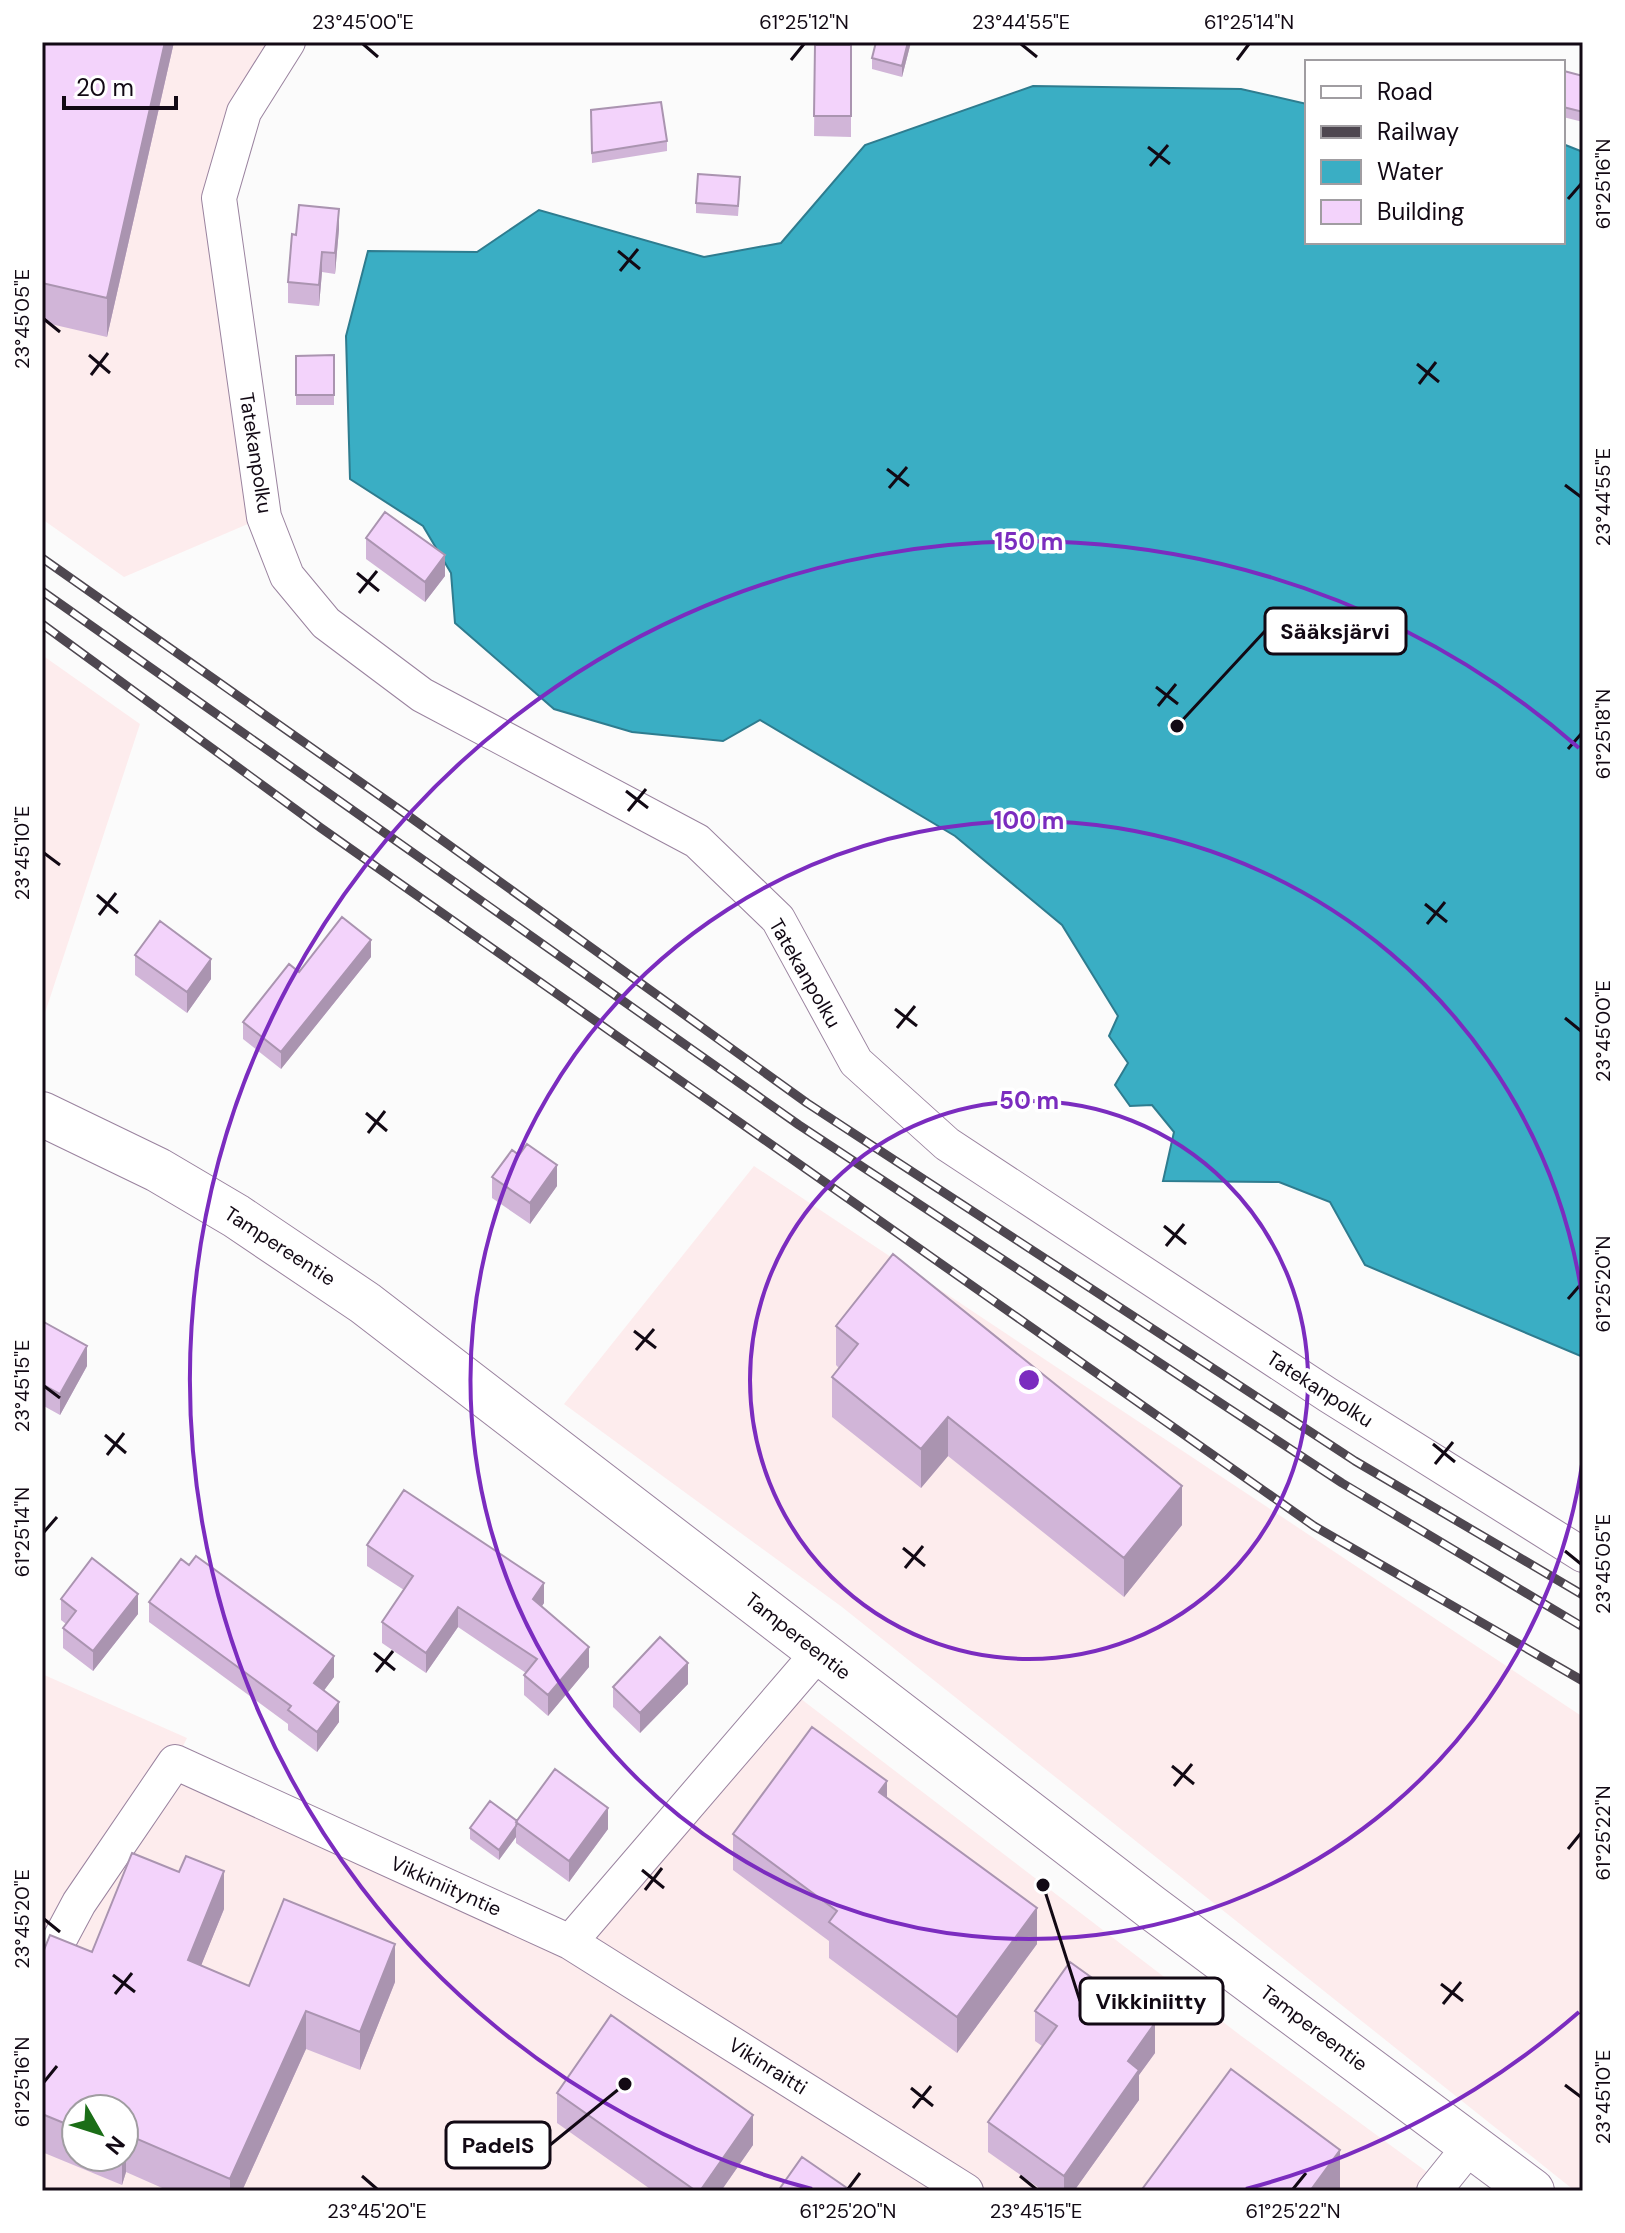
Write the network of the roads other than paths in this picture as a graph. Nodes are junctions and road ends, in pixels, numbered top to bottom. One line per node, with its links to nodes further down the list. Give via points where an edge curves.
1 (288, 42): 3 (street, Tatekanpolku, via 244,112 219,198 264,517 287,576 326,623 422,695 697,841 778,919 856,1062 947,1144 1328,1395)
2 (42, 1114): 4 (main road, Tampereentie, via 158,1170 312,1266 466,1378)
3 (1583, 1555)
4 (819, 1652): 5 (street); 7 (main road, Tampereentie)
5 (570, 1942): 6 (street, Vikkiniityntie, via 175,1762 79,1903); 8 (street, Vikinraitti)
6 (56, 1946)
7 (1471, 2145): 9 (street); 10 (main road, Tampereentie)
8 (966, 2191)
9 (1434, 2191)
10 (1532, 2191)

